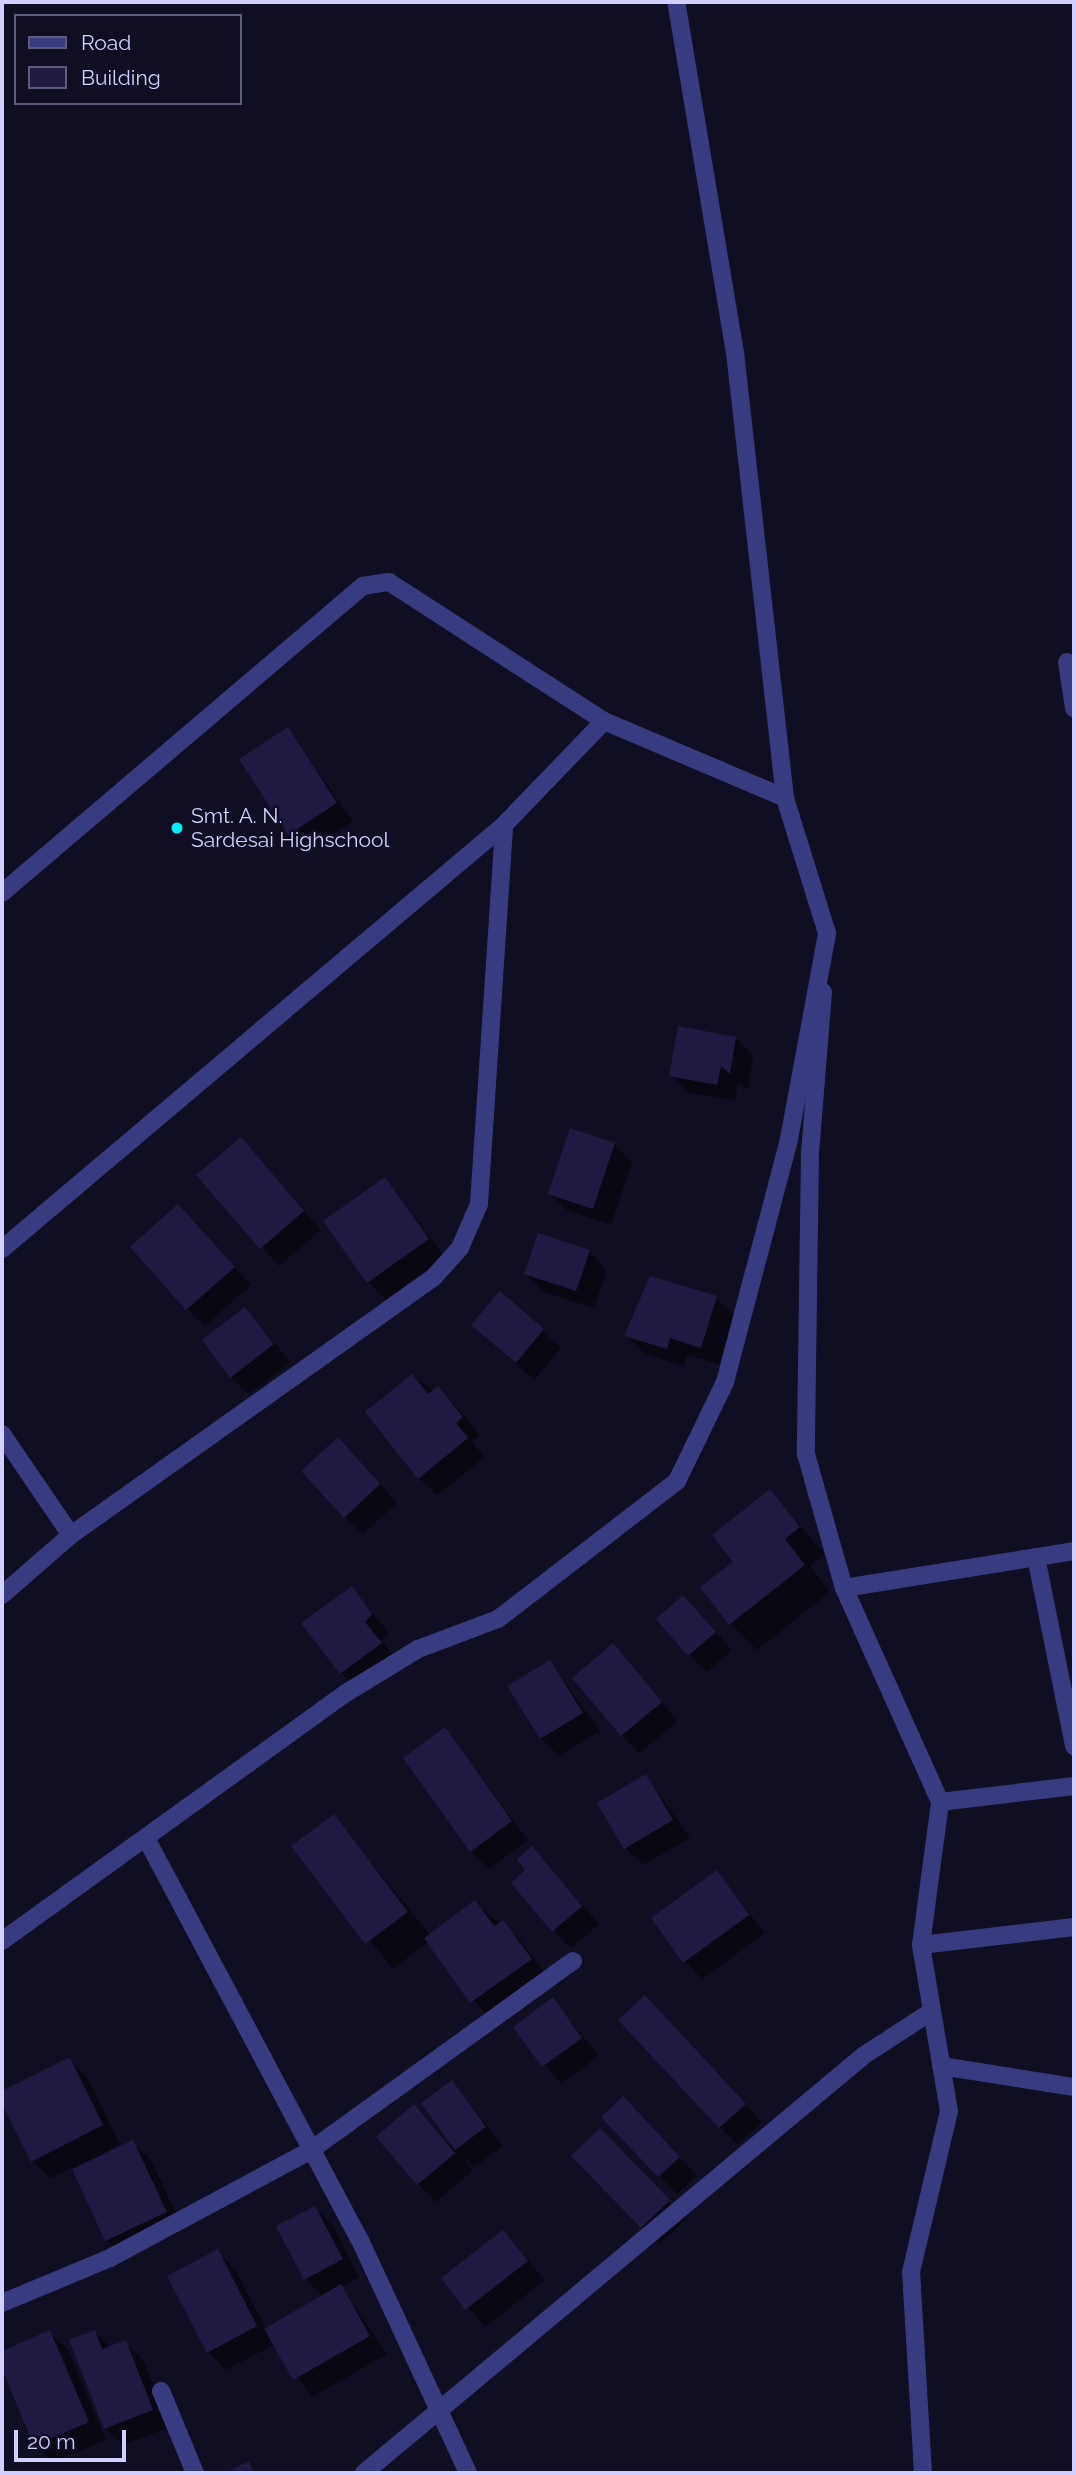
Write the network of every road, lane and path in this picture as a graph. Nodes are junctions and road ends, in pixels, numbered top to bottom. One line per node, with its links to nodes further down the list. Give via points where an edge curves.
1 (676, 2): 5 (street, via 735,353)
2 (1067, 662): 3 (street)
3 (1074, 708)
4 (604, 721): 5 (street); 6 (street); 7 (street, via 388,583 363,586)
5 (785, 798): 8 (street)
6 (504, 825): 9 (street); 11 (street, via 479,1204 460,1248 433,1278)
7 (2, 893)
8 (827, 933): 14 (street, via 810,1152 806,1454); 19 (street, via 789,1139 725,1382 677,1481 498,1619 418,1649 346,1693)
9 (2, 1250)
10 (2, 1434): 11 (street)
11 (71, 1535): 15 (street)
12 (1074, 1550): 13 (street)
13 (1036, 1557): 14 (street); 16 (street)
14 (844, 1588): 18 (street)
15 (2, 1595)
16 (1074, 1746)
17 (1074, 1786): 18 (street)
18 (940, 1802): 22 (street)
19 (147, 1840): 21 (street); 27 (street)
20 (1074, 1927): 22 (street)
21 (2, 1941)
22 (921, 1945): 24 (street)
23 (573, 1961): 27 (street)
24 (932, 2011): 25 (street); 30 (street, via 863,2056)
25 (941, 2066): 26 (street); 34 (street, via 949,2111 911,2272)
26 (1074, 2087)
27 (311, 2150): 28 (street, via 110,2258); 30 (street)
28 (2, 2303)
29 (161, 2391): 31 (street)
30 (440, 2411): 32 (street); 33 (street)
31 (195, 2473)
32 (364, 2473)
33 (468, 2473)
34 (923, 2473)

